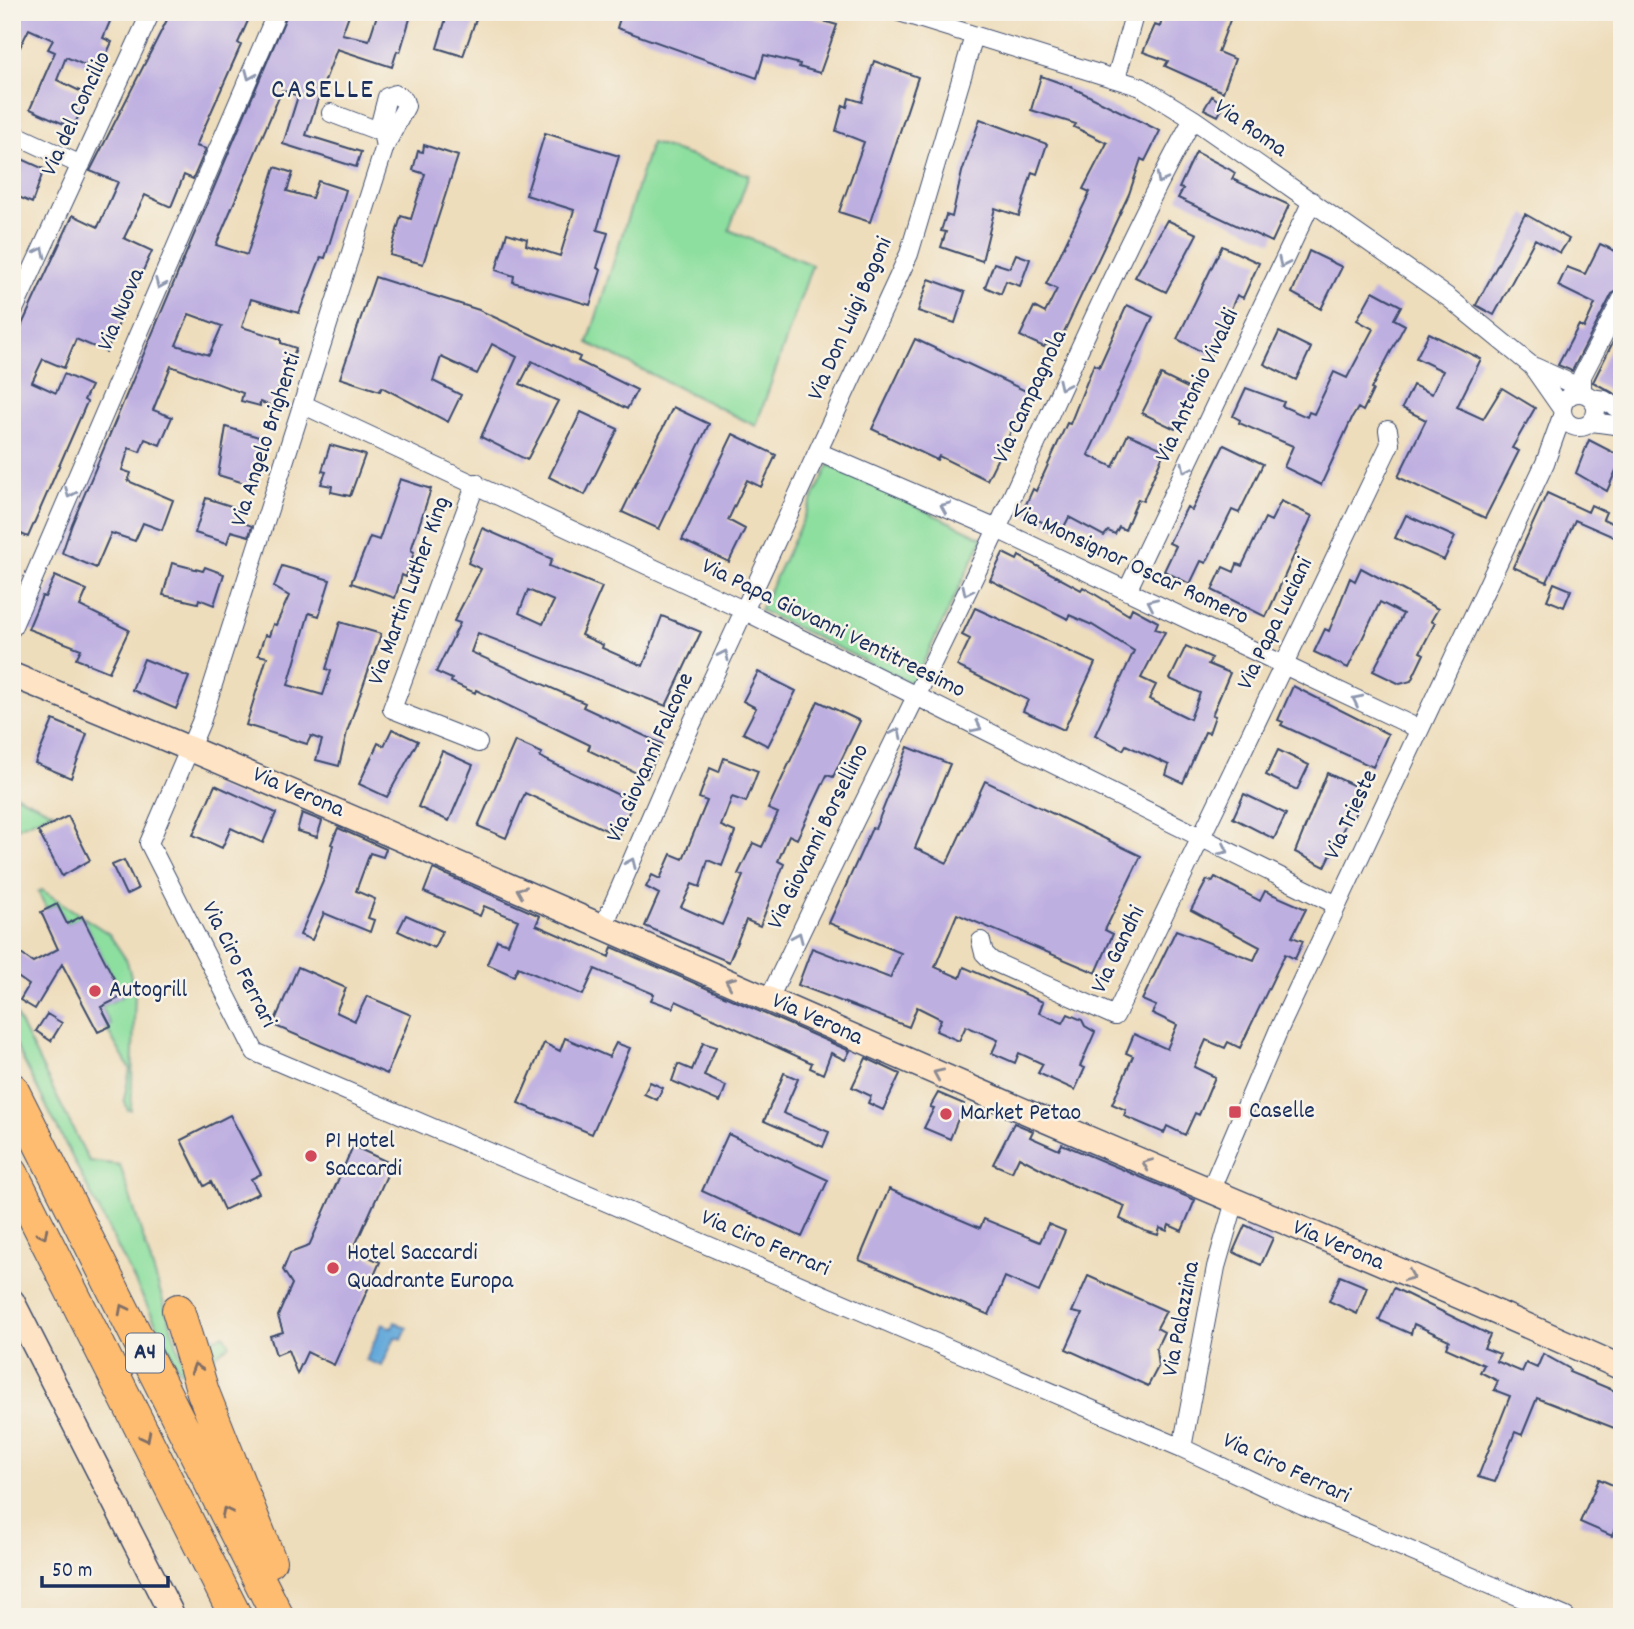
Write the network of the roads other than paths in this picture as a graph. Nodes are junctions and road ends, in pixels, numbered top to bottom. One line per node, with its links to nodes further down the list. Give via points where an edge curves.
1 (151, 12): 10 (street, Via del Concilio)
2 (277, 12): 28 (street, Via Nuova, one-way to 28)
3 (899, 12): 5 (street, Via Roma)
4 (1135, 12): 6 (street)
5 (974, 36): 6 (street, Via Roma); 22 (street, Via Don Luigi Bogoni, via 909,254)
6 (1116, 78): 8 (street, Via Roma, via 1141,87)
7 (331, 113): 16 (street, Via Angelo Brighenti, via 383,139)
8 (1193, 119): 11 (street, Via Roma); 25 (street, Via Campagnola, one-way to 25, via 1147,205)
9 (12, 133): 10 (street)
10 (80, 165): 13 (street, Via del Concilio, one-way to 10)
11 (1312, 201): 14 (street, Via Roma, via 1449,298); 26 (street, Via Antonio Vivaldi, one-way to 26)
12 (1622, 299): 15 (street, via 1583,376)
13 (12, 314)
14 (1532, 366): 15 (street, Via Roma, via 1570,383); 18 (street, Via Roma)
15 (1584, 395): 17 (street, Via Roma); 18 (street, via 1567,397); 19 (street, via 1596,410)
16 (304, 405): 24 (street, Via Papa Giovanni Ventitreesimo); 34 (street, Via Angelo Brighenti)
17 (1622, 411)
18 (1562, 412): 19 (street, via 1566,422); 23 (street, Via Trieste)
19 (1585, 425): 20 (street); 23 (street, Via Trieste)
20 (1622, 426)
21 (1388, 430): 29 (street, Via Papa Luciani, via 1390,444)
22 (818, 452): 25 (street, Via Monsignor Oscar Romero, one-way to 22); 27 (street, Via Don Luigi Bogoni)
23 (1545, 463): 32 (street, Via Trieste)
24 (476, 483): 27 (street, Via Papa Giovanni Ventitreesimo); 33 (street, Via Martin Luther King, via 393,709)
25 (997, 529): 26 (street, Via Monsignor Oscar Romero); 31 (street, Via Campagnola, one-way to 31)
26 (1127, 591): 29 (street, Via Monsignor Oscar Romero, one-way to 26)
27 (744, 611): 31 (street, Via Papa Giovanni Ventitreesimo); 37 (street, Via Giovanni Falcone, one-way to 27)
28 (12, 628)
29 (1284, 664): 32 (street, Via Monsignor Oscar Romero, one-way to 29); 35 (street, Via Papa Luciani)
30 (12, 674): 34 (street, Via Verona)
31 (915, 697): 35 (street, Via Papa Giovanni Ventitreesimo, one-way to 35); 39 (street, Via Giovanni Borsellino, one-way to 31)
32 (1419, 729): 36 (street, Via Trieste)
33 (478, 743)
34 (191, 748): 37 (street, Via Verona, one-way to 34); 47 (street, Via Ciro Ferrari, via 149,843 254,1052)
35 (1201, 838): 36 (street, Via Papa Giovanni Ventitreesimo, one-way to 36); 38 (street, Via Gandhi, via 1115,1016 992,961)
36 (1337, 905): 42 (street, Via Trieste)
37 (604, 926): 39 (street, Via Verona, one-way to 37)
38 (981, 941)
39 (769, 999): 42 (street, Via Verona, one-way to 39)
40 (12, 1089): 50 (highway, A4, one-way to 40)
41 (12, 1173): 49 (highway, A4, one-way to 49)
42 (1210, 1191): 43 (street, Via Verona)
43 (1235, 1202): 46 (street, Via Verona, one-way to 46); 47 (street, Via Palazzina, via 1216,1267)
44 (12, 1301): 48 (street)
45 (178, 1310): 51 (highway, one-way to 45, via 269,1557 203,1392)
46 (1622, 1368)
47 (1182, 1448): 52 (street, Via Ciro Ferrari)
48 (173, 1617)
49 (236, 1617)
50 (278, 1617)
51 (285, 1617)
52 (1566, 1617)

